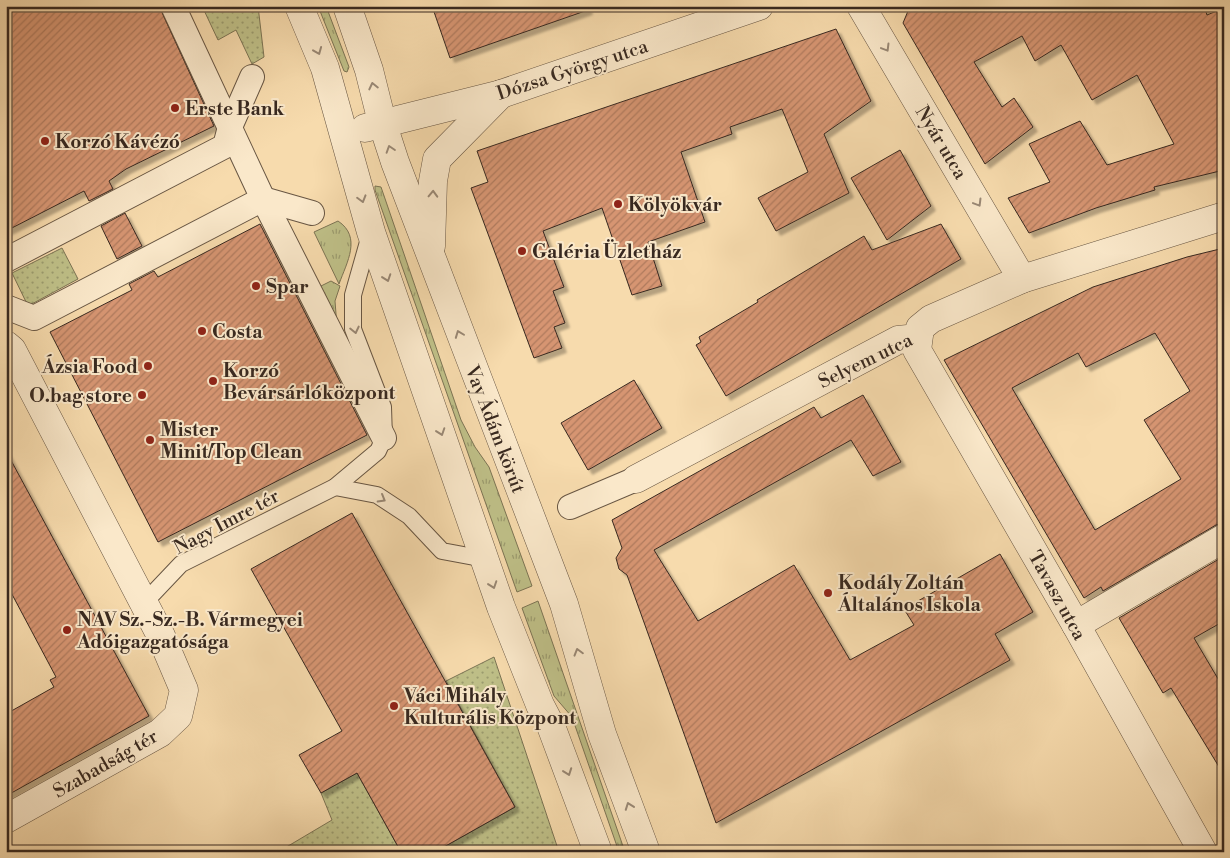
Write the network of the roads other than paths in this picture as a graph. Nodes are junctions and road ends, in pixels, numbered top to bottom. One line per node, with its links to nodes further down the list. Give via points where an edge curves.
1 (172, 6): 9 (street)
2 (300, 6): 10 (street, one-way to 10, via 325,68)
3 (347, 6): 8 (street, Vay Ádám körút, one-way to 3, via 369,70)
4 (759, 6): 7 (street, Dózsa György utca)
5 (861, 6): 17 (street, Nyár utca, one-way to 17)
6 (252, 77): 9 (street)
7 (502, 94): 8 (street, Dózsa György utca); 16 (street, one-way to 7, via 433,181 437,159)
8 (382, 122): 10 (street, Dózsa György utca); 16 (street, Vay Ádám körút, one-way to 8)
9 (230, 127): 11 (street); 15 (street, via 226,146)
10 (343, 136): 14 (street, one-way to 14)
11 (263, 198): 12 (street); 18 (street, via 34,318); 21 (street)
12 (312, 213)
13 (1224, 216): 17 (street, Selyem utca)
14 (371, 232): 21 (lane, one-way to 21, via 353,295 353,329 383,407); 26 (street, one-way to 26)
15 (6, 260)
16 (431, 260): 31 (street, Vay Ádám körút, one-way to 16, via 602,734 564,604)
17 (1022, 279): 19 (street, Selyem utca, via 932,320 920,328)
18 (6, 308)
19 (918, 338): 22 (street, Selyem utca, via 898,340); 28 (street, Tavasz utca, via 917,350)
20 (6, 344): 27 (street, Szabadság tér)
21 (384, 438): 23 (lane, Nagy Imre tér, via 378,452)
22 (636, 479): 24 (street, Selyem utca)
23 (336, 487): 26 (lane, one-way to 26, via 377,495 409,516 442,551); 27 (lane, Nagy Imre tér, via 181,564)
24 (570, 507)
25 (1224, 538): 28 (street)
26 (485, 559): 30 (street, one-way to 30)
27 (144, 603): 29 (street, Szabadság tér, via 184,690 178,716 160,733)
28 (1076, 625): 32 (street, Tavasz utca)
29 (6, 819)
30 (598, 852)
31 (646, 852)
32 (1203, 852)

